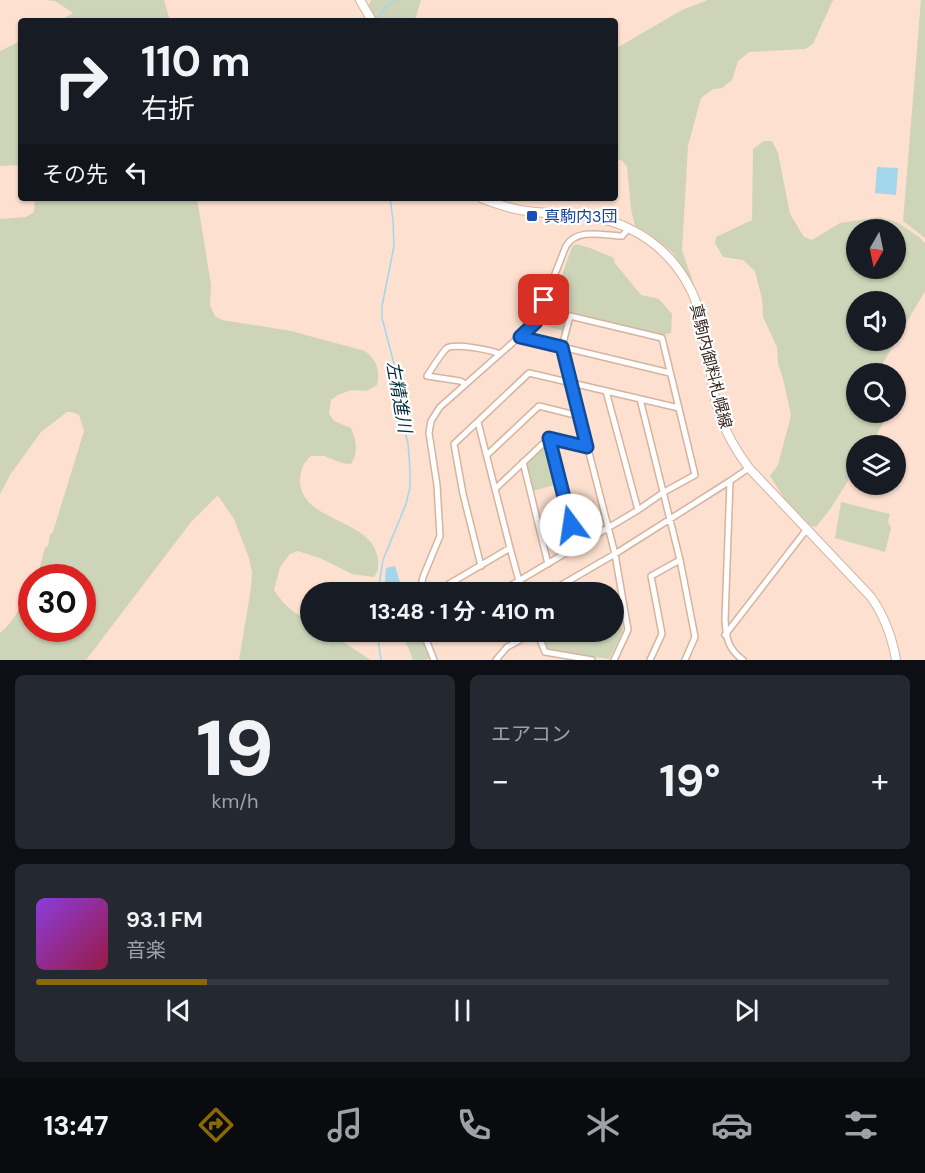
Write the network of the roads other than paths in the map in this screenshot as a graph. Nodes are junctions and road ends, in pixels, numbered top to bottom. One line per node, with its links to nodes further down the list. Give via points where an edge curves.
1 (360, 0): 2 (main road)
2 (370, 18)
3 (488, 201): 4 (main road, 真駒内御料札幌線, via 521,210 598,219)
4 (628, 228): 5 (street, via 622,236 588,233 569,241 536,322); 20 (main road, 真駒内御料札幌線, via 668,256 692,289 702,320 720,415)
5 (520, 337): 6 (street); 7 (street)
6 (562, 347): 8 (street); 8 (street, via 570,316 662,338); 9 (street)
7 (500, 354): 10 (street); 10 (street, via 447,348 428,376)
8 (670, 373): 13 (street)
9 (572, 382): 11 (street); 14 (street); 15 (street, via 529,373)
10 (466, 384): 35 (street, via 440,407 431,421 440,536)
11 (606, 391): 12 (street); 24 (street)
12 (640, 399): 13 (street); 23 (street)
13 (679, 408): 23 (street, via 695,476)
14 (579, 416): 17 (street); 18 (street, via 539,406)
15 (478, 422): 18 (street); 33 (street, via 454,444)
16 (549, 438): 17 (street); 19 (street); 28 (street)
17 (587, 447): 26 (street)
18 (487, 455): 22 (street)
19 (523, 462): 22 (street); 32 (street)
20 (749, 468): 21 (street); 27 (main road, 真駒内御料札幌線)
21 (729, 482): 25 (street); 38 (street)
22 (495, 489): 29 (street)
23 (664, 492): 24 (street); 25 (street)
24 (638, 510): 26 (street)
25 (670, 518): 30 (street); 31 (street)
26 (608, 528): 28 (street); 30 (street)
27 (807, 529): 38 (street); 52 (main road, 真駒内御料札幌線, via 872,597 889,630)
28 (577, 547): 32 (street)
29 (510, 548): 33 (street); 34 (street)
30 (615, 554): 37 (street); 48 (street, via 627,630)
31 (680, 560): 49 (street, via 651,576 662,634); 50 (street, via 695,638)
32 (548, 564): 34 (street)
33 (481, 566): 36 (street)
34 (518, 581)
35 (422, 582)
36 (453, 582)
37 (567, 582)
38 (725, 635): 51 (street)
39 (427, 642): 44 (street)
40 (517, 642): 45 (street)
41 (540, 642): 42 (street)
42 (545, 652): 43 (street); 46 (street)
43 (578, 659): 47 (street)
44 (434, 660)
45 (496, 660)
46 (542, 660)
47 (591, 660)
48 (614, 660)
49 (650, 660)
50 (685, 660)
51 (743, 660)
52 (896, 660)

